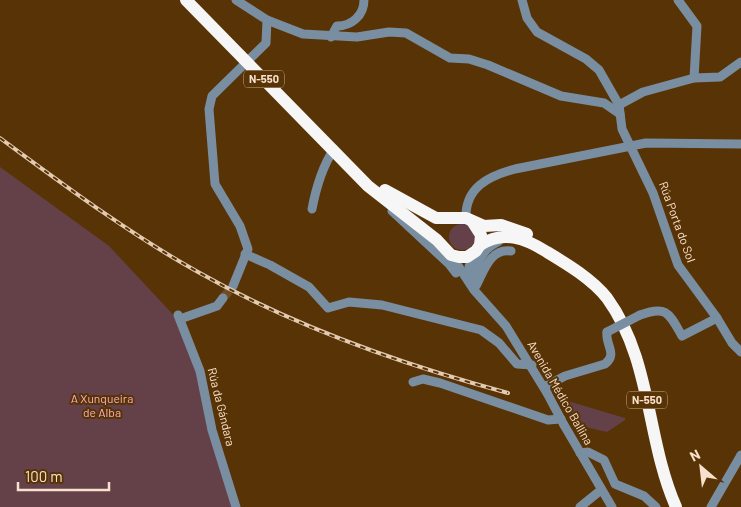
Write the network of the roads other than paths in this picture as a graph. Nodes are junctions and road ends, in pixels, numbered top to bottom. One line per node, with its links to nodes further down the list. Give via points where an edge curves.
1 (186, 0): 8 (highway, N-550)
2 (236, 0): 6 (street)
3 (364, 0): 7 (street, via 354,22 337,26)
4 (522, 0): 11 (street, Rúa Porta do Sol, via 533,28 595,66)
5 (678, 0): 10 (street, via 698,31)
6 (267, 20): 7 (street, via 303,34); 8 (street, via 266,43)
7 (330, 37): 11 (street, via 406,33 450,58 469,59 561,96 604,103)
8 (246, 61): 14 (highway, N-550); 22 (street, via 212,96 209,109 215,184 240,226 248,249)
9 (741, 62): 10 (street, via 720,77)
10 (694, 78): 11 (street, via 637,94)
11 (619, 109): 13 (street, Rúa Porta do Sol, via 621,126)
12 (741, 144): 13 (street, via 660,142)
13 (630, 146): 17 (street, via 496,175 483,182 472,194); 27 (street, Rúa Porta do Sol, via 654,193 678,265)
14 (338, 153): 15 (highway, N-550, via 368,186); 16 (street, via 326,161); 17 (highway, N-550, via 392,196 436,218)
15 (388, 202): 20 (highway, N-550); 24 (street, via 390,209 449,264 462,282)
16 (312, 209)
17 (463, 220): 19 (highway, via 479,229); 20 (highway, via 445,226 442,232); 25 (highway, N-550, via 484,226 501,225 558,250 576,263)
18 (515, 238): 19 (highway, N-550, via 491,237); 24 (street, via 489,246 485,251 476,270); 25 (highway, N-550, via 572,267)
19 (476, 249): 20 (highway, N-550, via 459,258); 24 (street, via 469,267)
20 (447, 251): 24 (street, Avenida Médico Ballina)
21 (510, 251): 24 (street, via 491,256)
22 (245, 254): 23 (street); 29 (street, via 309,287 328,308 349,302 382,305 481,330 499,343 517,364)
23 (233, 286)
24 (475, 289): 29 (street, Avenida Médico Ballina, via 506,326)
25 (606, 297): 40 (highway, N-550, via 622,322 640,370 662,470)
26 (224, 298): 36 (street, Rúa da Gándara, via 217,306 179,317 200,371 212,430)
27 (717, 318): 28 (street, Rúa Porta do Sol); 31 (street, bridge, via 682,336 666,313 656,309 640,315 607,332 612,354 605,364 565,376)
28 (741, 352)
29 (532, 365): 31 (street, Avenida Médico Ballina)
30 (413, 382): 32 (street, via 423,379 440,383 548,420)
31 (546, 390): 32 (street, Avenida Médico Ballina, bridge)
32 (563, 422): 33 (street, Avenida Médico Ballina)
33 (580, 453): 35 (street, Avenida Médico Ballina); 39 (street, via 588,452 604,460 615,484 644,496)
34 (741, 456): 41 (street)
35 (601, 490): 37 (street); 38 (street, Avenida Médico Ballina)
36 (236, 507)
37 (580, 507)
38 (612, 507)
39 (656, 507)
40 (676, 507)
41 (711, 507)

